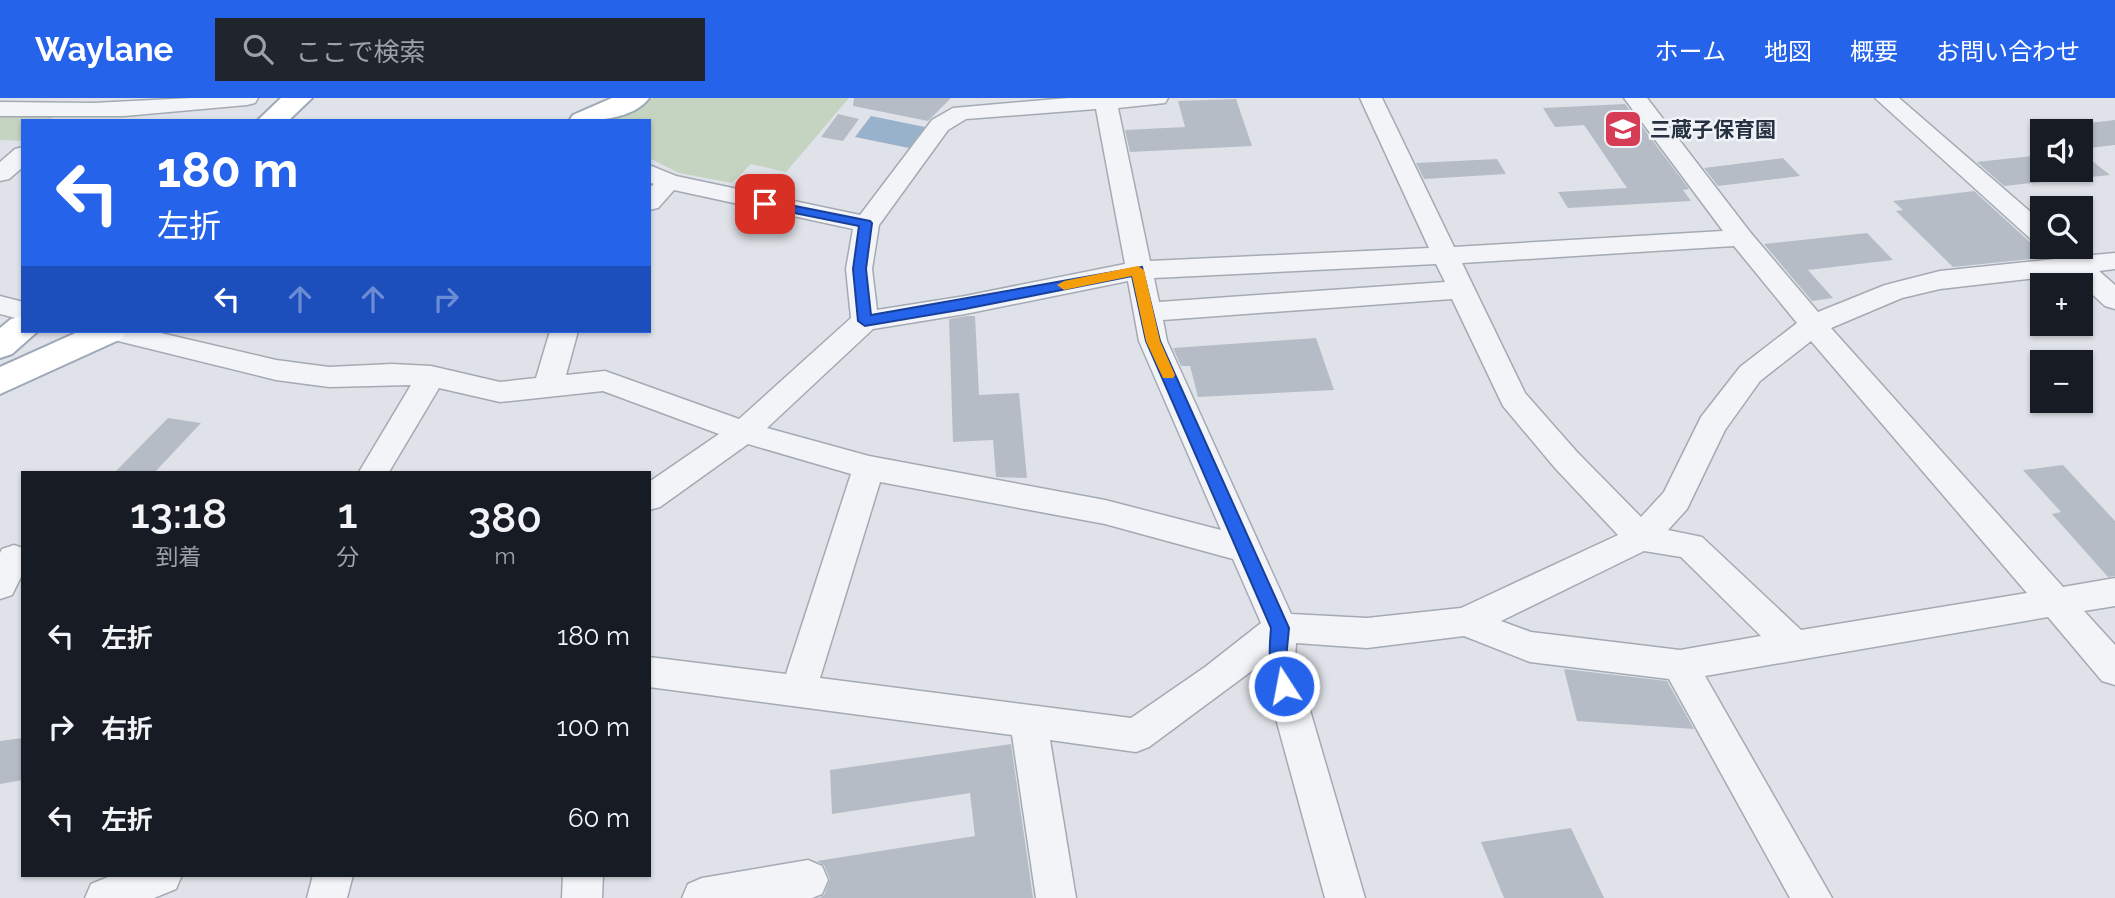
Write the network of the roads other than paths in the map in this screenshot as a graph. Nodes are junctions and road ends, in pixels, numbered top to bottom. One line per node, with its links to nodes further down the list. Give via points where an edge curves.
1 (247, 98): 10 (street, via 182,108)
2 (298, 98): 11 (main road)
3 (635, 98): 12 (main road)
4 (1157, 98): 8 (street)
5 (1371, 98): 20 (street)
6 (1635, 98): 19 (street)
7 (1886, 98): 18 (street)
8 (1106, 99): 17 (street, via 961,113 940,125); 25 (street)
9 (0, 109): 10 (street)
10 (72, 110)
11 (273, 119)
12 (588, 119)
13 (21, 156): 14 (street)
14 (0, 174)
15 (659, 177): 16 (street); 17 (street)
16 (651, 198)
17 (866, 223): 32 (street, via 859,269)
18 (2030, 224)
19 (1741, 239): 20 (street); 33 (street)
20 (1444, 257): 23 (street); 26 (street)
21 (2069, 259): 24 (street)
22 (2115, 261): 24 (street)
23 (1298, 265): 25 (street); 28 (street)
24 (2076, 265): 27 (street); 33 (street, via 1894,291)
25 (1138, 270): 31 (street); 32 (street)
26 (1460, 290): 28 (street); 46 (street, via 1513,399)
27 (2115, 299)
28 (1307, 301): 31 (street)
29 (0, 305): 30 (street)
30 (21, 310)
31 (1147, 312): 47 (street, via 1153,341)
32 (865, 321): 42 (street)
33 (1814, 325): 46 (street, via 1750,374 1712,425 1676,500); 49 (street)
34 (21, 329): 38 (main road)
35 (108, 333): 40 (main road)
36 (120, 333): 39 (street, via 276,370 329,377)
37 (563, 333): 41 (street)
38 (0, 346)
39 (431, 376): 41 (street, via 500,392); 44 (street)
40 (0, 382)
41 (548, 387): 42 (street, via 604,381)
42 (744, 432): 43 (street); 45 (street)
43 (869, 468): 47 (street, via 1105,512); 56 (street)
44 (375, 471)
45 (651, 497)
46 (1641, 538): 50 (street); 52 (street, via 1690,546)
47 (1243, 549): 51 (street)
48 (2115, 592): 49 (street)
49 (2056, 601): 52 (street); 54 (street)
50 (1465, 622): 51 (street, via 1367,633); 53 (street, via 1530,647)
51 (1280, 628): 57 (street, via 1136,735); 68 (street, via 1277,659)
52 (1791, 644): 53 (street)
53 (1680, 665): 69 (street)
54 (2115, 670)
55 (651, 672): 56 (street)
56 (799, 690): 57 (street)
57 (1028, 721): 67 (street)
58 (114, 877): 63 (street)
59 (157, 877): 63 (street)
60 (332, 877): 64 (street)
61 (583, 877): 65 (street)
62 (808, 880): 66 (street)
63 (104, 898)
64 (327, 898)
65 (582, 898)
66 (702, 898)
67 (1056, 898)
68 (1345, 898)
69 (1812, 898)

